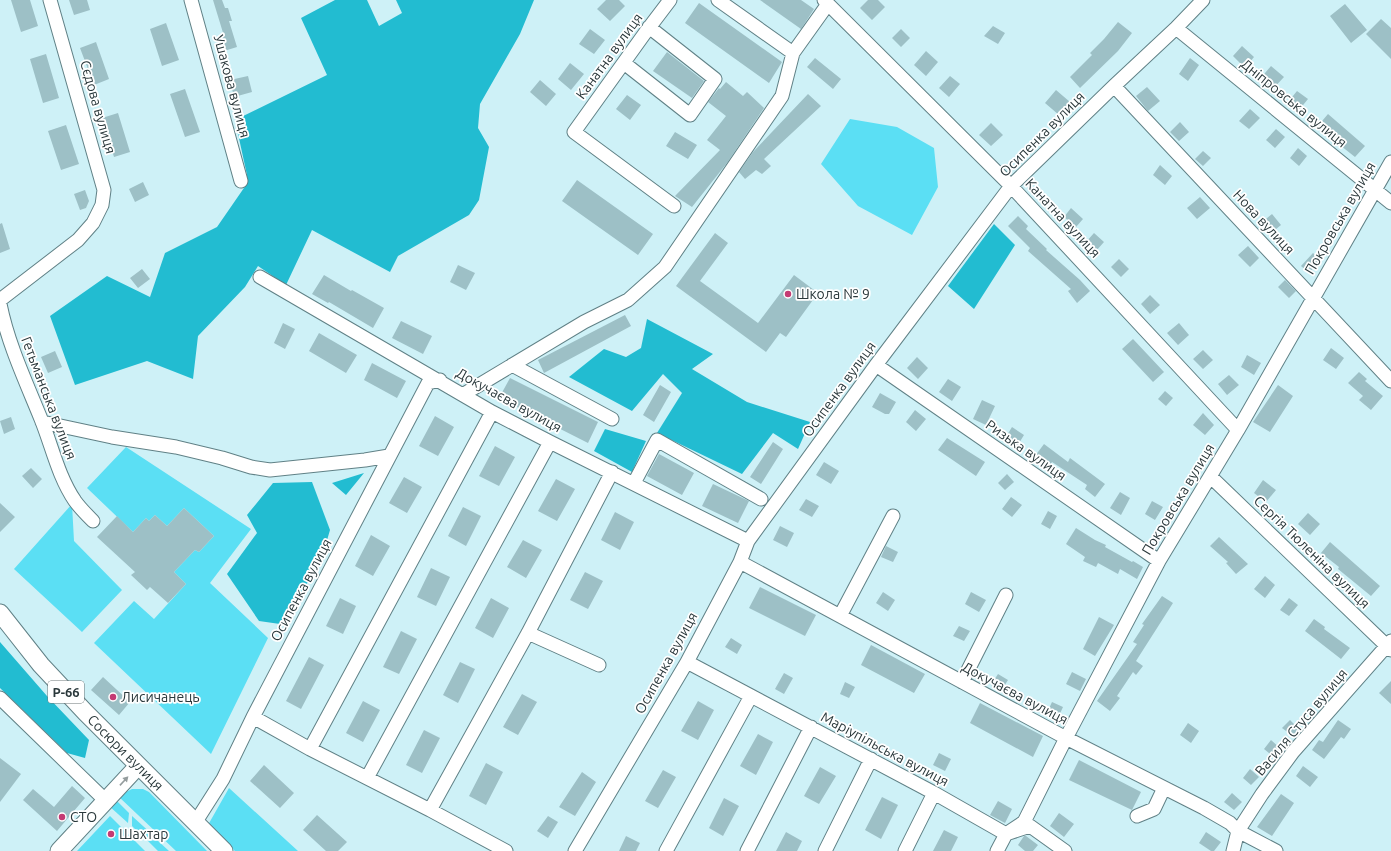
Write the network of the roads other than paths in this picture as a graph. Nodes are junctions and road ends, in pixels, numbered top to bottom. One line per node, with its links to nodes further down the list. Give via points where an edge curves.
1 (50, 0): 20 (street, Сєдова вулиця, via 104,190 102,205 93,223 78,240)
2 (191, 0): 13 (street, Ушакова вулиця)
3 (670, 0): 7 (street, Канатна вулиця)
4 (718, 0): 9 (street)
5 (1203, 0): 8 (street, Осипенка вулиця)
6 (826, 2): 9 (street); 14 (street, Канатна вулиця)
7 (650, 27): 10 (street, Канатна вулиця); 10 (street, via 715,79 690,115)
8 (1176, 28): 11 (street, Осипенка вулиця); 15 (street, Дніпровська вулиця)
9 (793, 53): 22 (street, via 782,96 665,267 628,300 584,322)
10 (624, 63): 17 (street, Канатна вулиця, via 574,132)
11 (1114, 86): 14 (street, Осипенка вулиця); 19 (street, Нова вулиця)
12 (1391, 162): 15 (street, Покровська вулиця)
13 (241, 181)
14 (1011, 186): 23 (street, Осипенка вулиця); 30 (street, Канатна вулиця)
15 (1375, 190): 16 (street, Дніпровська вулиця); 19 (street, Покровська вулиця)
16 (1391, 203)
17 (674, 206)
18 (260, 277): 24 (street, Докучаєва вулиця)
19 (1313, 297): 25 (street, Нова вулиця); 30 (street, Покровська вулиця)
20 (0, 300)
21 (0, 304): 29 (street, Гетьманська вулиця, via 20,367)
22 (512, 365): 26 (street); 28 (street)
23 (876, 365): 39 (street, Осипенка вулиця); 40 (street, Ризька вулиця)
24 (440, 380): 26 (street, Докучаєва вулиця); 32 (street, Осипенка вулиця, via 428,383)
25 (1391, 381)
26 (464, 394): 27 (street, Докучаєва вулиця)
27 (492, 412): 31 (street, Докучаєва вулиця); 55 (street)
28 (612, 419)
29 (42, 422): 32 (street, via 176,447 270,470); 38 (street, Гетьманська вулиця, via 63,481 75,501)
30 (1238, 430): 34 (street, Покровська вулиця)
31 (550, 442): 33 (street, Докучаєва вулиця); 58 (street)
32 (390, 456): 52 (street, Осипенка вулиця)
33 (612, 472): 35 (street, Докучаєва вулиця); 45 (street)
34 (1211, 477): 40 (street, Покровська вулиця); 46 (street, Сергія Тюленіна вулиця)
35 (634, 483): 36 (street, via 657,440); 39 (street, Докучаєва вулиця)
36 (761, 499)
37 (893, 516): 44 (street)
38 (93, 521)
39 (748, 541): 41 (street, Осипенка вулиця)
40 (1158, 561): 54 (street, Покровська вулиця)
41 (740, 562): 44 (street, Докучаєва вулиця); 47 (street, Осипенка вулиця)
42 (1006, 595): 49 (street)
43 (0, 613): 57 (main road, Сосюри вулиця / Р-66, via 42,665)
44 (840, 616): 49 (street, Докучаєва вулиця)
45 (528, 633): 48 (street); 62 (street)
46 (1390, 646): 65 (street, Василя Стуса вулиця, via 1293,752)
47 (687, 662): 50 (street, Маріупільська вулиця); 70 (street, Осипенка вулиця)
48 (599, 665)
49 (962, 682): 54 (street, Докучаєва вулиця)
50 (751, 696): 53 (street, Маріупільська вулиця); 71 (street)
51 (0, 698): 61 (street)
52 (253, 716): 55 (street); 64 (street, Осипенка вулиця, via 223,779)
53 (811, 727): 56 (street, Маріупільська вулиця); 72 (street)
54 (1066, 738): 59 (street, Докучаєва вулиця); 66 (street, Покровська вулиця, via 1024,822)
55 (310, 749): 58 (street)
56 (871, 759): 60 (street, Маріупільська вулиця); 73 (street)
57 (138, 766): 61 (main road, one-way to 57); 64 (main road, Сосюри вулиця / Р-66)
58 (367, 778): 62 (street)
59 (1164, 788): 63 (street, via 1154,809); 65 (street, Докучаєва вулиця, via 1230,823)
60 (934, 793): 66 (street, Маріупільська вулиця); 74 (street)
61 (106, 801): 67 (main road)
62 (430, 810): 69 (street)
63 (1137, 816)
64 (195, 823): 68 (main road, Сосюри вулиця / Р-66)
65 (1238, 832): 77 (street, Василя Стуса вулиця); 78 (street, Докучаєва вулиця)
66 (1006, 834): 75 (street, Покровська вулиця); 76 (street, via 1030,826)
67 (59, 851)
68 (224, 851)
69 (506, 851)
70 (575, 851)
71 (666, 851)
72 (747, 851)
73 (825, 851)
74 (905, 851)
75 (997, 851)
76 (1065, 851)
77 (1233, 851)
78 (1276, 851)

